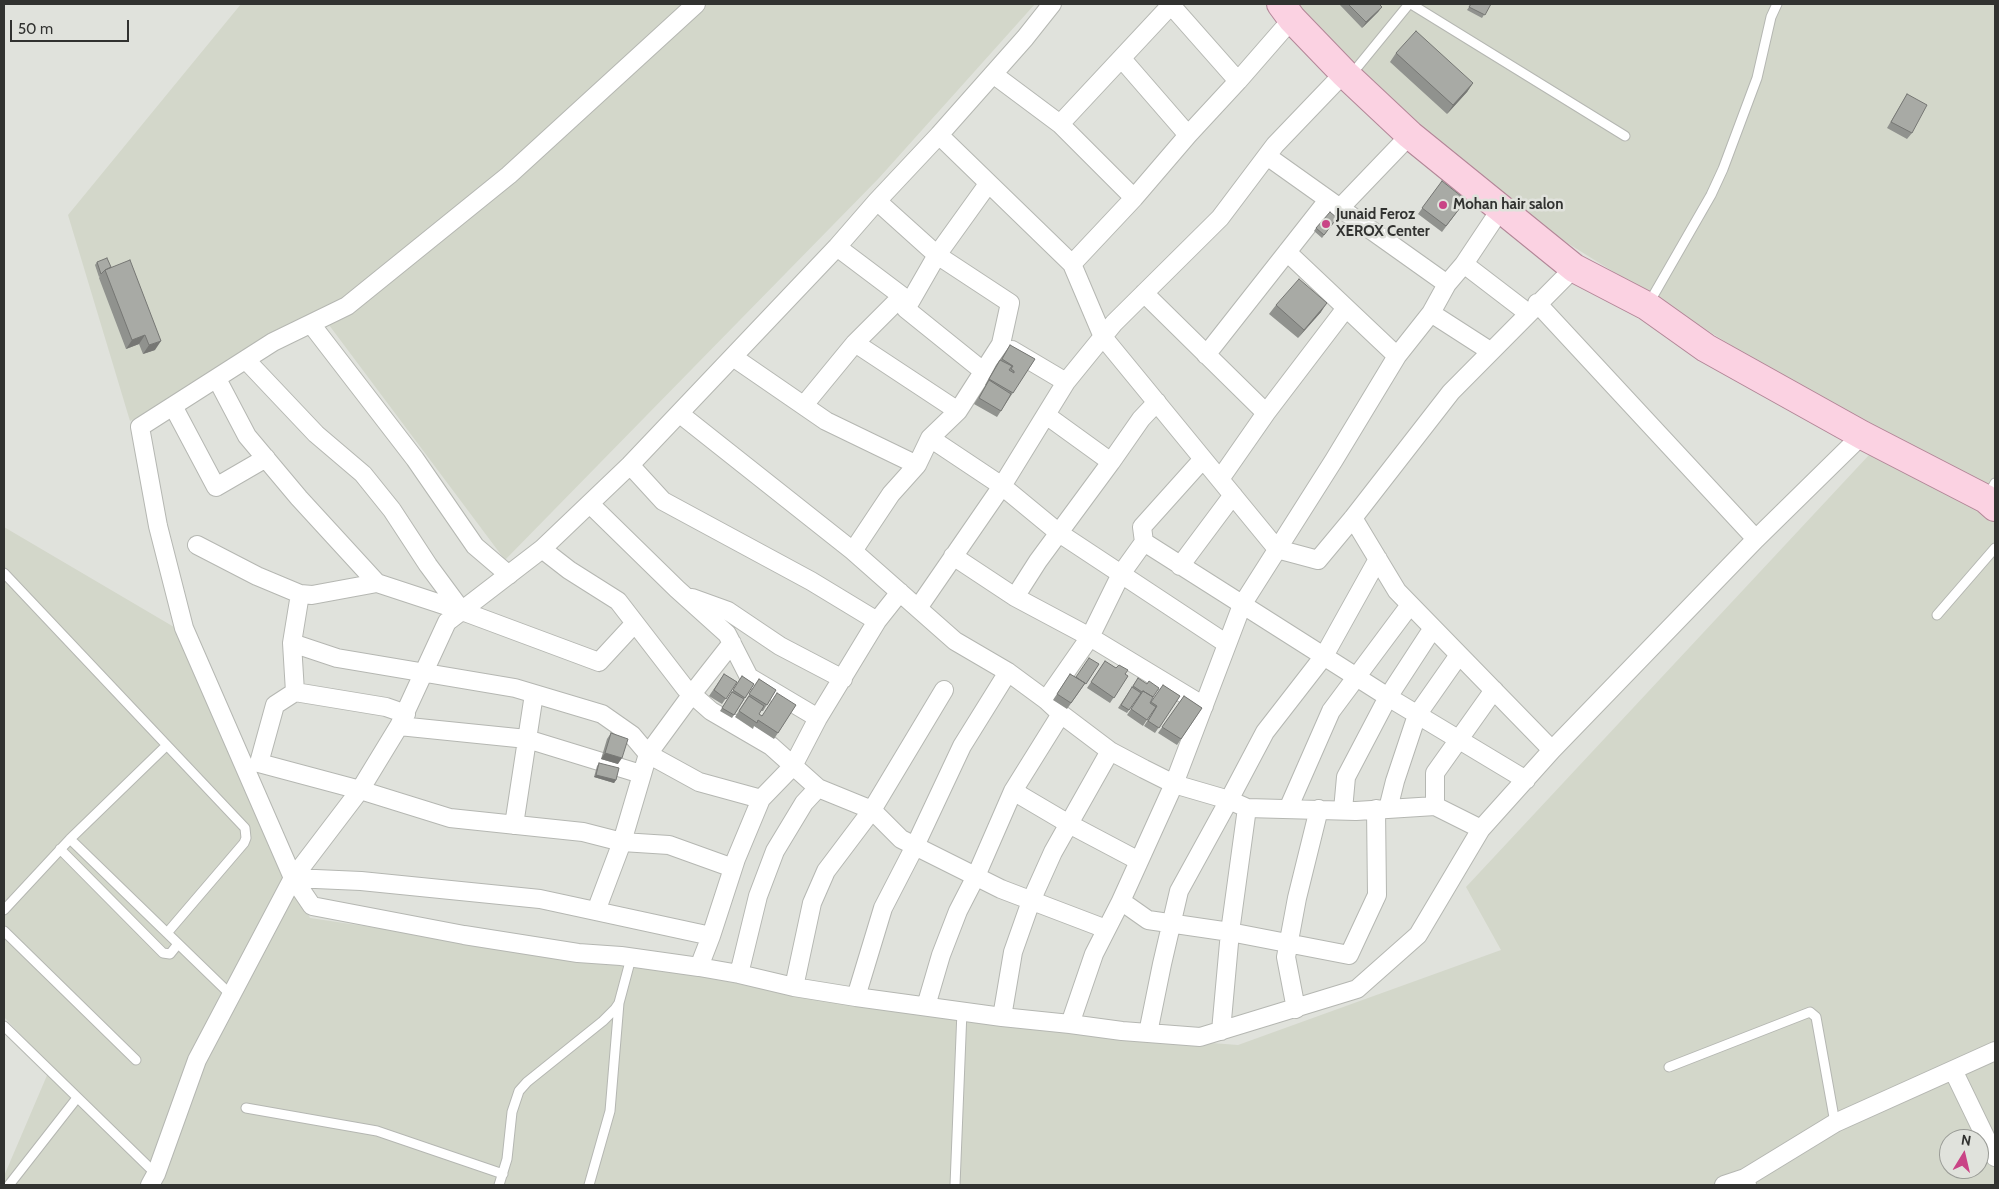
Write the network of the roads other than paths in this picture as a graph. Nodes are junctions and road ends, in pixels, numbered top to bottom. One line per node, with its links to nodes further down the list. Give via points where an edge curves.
1 (696, 4): 35 (street, via 509,175 347,306)
2 (1052, 4): 8 (street)
3 (1170, 4): 7 (street); 10 (street)
4 (1410, 4): 9 (lane); 15 (lane)
5 (1777, 4): 31 (lane, via 1757,78 1723,169)
6 (1286, 11): 9 (main road); 10 (street)
7 (1122, 59): 11 (street); 12 (street)
8 (994, 74): 11 (street); 13 (street)
9 (1347, 75): 14 (main road); 16 (street, via 1288,130)
10 (1238, 81): 12 (street)
11 (1060, 124): 18 (street)
12 (1188, 134): 18 (street)
13 (939, 135): 17 (street); 19 (street)
14 (1410, 135): 20 (street); 21 (main road)
15 (1625, 136)
16 (1267, 156): 20 (street); 29 (street, via 1220,218)
17 (988, 184): 24 (street); 25 (street)
18 (1134, 198): 25 (street)
19 (876, 200): 22 (street); 24 (street)
20 (1333, 204): 23 (street); 28 (street)
21 (1500, 210): 26 (street); 27 (main road)
22 (837, 247): 30 (street); 42 (street)
23 (1287, 252): 32 (street); 40 (street)
24 (937, 255): 30 (street); 38 (street, via 1010,303)
25 (1072, 264): 36 (street)
26 (1464, 264): 28 (street); 33 (street)
27 (1574, 268): 31 (main road); 33 (street)
28 (1447, 284): 34 (street)
29 (1144, 293): 36 (street); 40 (street)
30 (904, 303): 37 (street); 44 (street)
31 (1647, 306): 54 (main road, via 1706,348)
32 (1346, 308): 41 (street); 52 (street)
33 (1533, 308): 39 (street); 68 (street)
34 (1431, 313): 39 (street); 41 (street)
35 (311, 324): 43 (street, via 273,342); 80 (street, via 415,459 475,546)
36 (1103, 337): 46 (street); 47 (street)
37 (854, 343): 48 (street); 50 (street)
38 (1001, 344): 44 (street); 46 (street)
39 (1490, 351): 66 (street, via 1451,392)
40 (1206, 355): 52 (street)
41 (1397, 356): 73 (street)
42 (733, 357): 48 (street); 51 (street)
43 (246, 360): 45 (street); 89 (street, via 316,434 363,474)
44 (983, 372): 50 (street)
45 (216, 378): 49 (street); 56 (street, via 247,436)
46 (1066, 382): 53 (street)
47 (1156, 402): 57 (street); 58 (street)
48 (804, 405): 60 (street, via 826,421)
49 (173, 406): 56 (street, via 216,487); 148 (street, via 140,427 158,526 184,628)
50 (958, 411): 55 (street)
51 (680, 414): 59 (street); 74 (street)
52 (1266, 414): 61 (street)
53 (1046, 415): 58 (street); 62 (street)
54 (1862, 436): 64 (main road); 68 (street)
55 (930, 438): 60 (street); 62 (street)
56 (266, 458): 81 (street)
57 (1203, 459): 61 (street); 69 (street, via 1142,527)
58 (1111, 462): 67 (street)
59 (630, 465): 65 (street); 91 (street, via 663,502 812,581)
60 (917, 465): 74 (street, via 891,494)
61 (1220, 479): 63 (street)
62 (1002, 486): 67 (street); 75 (street)
63 (1233, 495): 73 (street); 77 (street)
64 (1992, 496)
65 (590, 504): 72 (street); 84 (street)
66 (1353, 518): 73 (street, via 1318,560); 76 (street)
67 (1059, 533): 79 (street); 85 (street)
68 (1756, 539): 119 (street)
69 (1144, 542): 77 (street); 79 (street)
70 (198, 545): 83 (street)
71 (1995, 548): 90 (lane)
72 (542, 549): 80 (street); 92 (street, via 618,601)
73 (1277, 549): 86 (street)
74 (853, 551): 82 (street)
75 (953, 556): 85 (street); 88 (street)
76 (1378, 560): 87 (street); 99 (street)
77 (1180, 566): 86 (street)
78 (4, 573): 118 (lane)
79 (1121, 574): 94 (street); 97 (street)
80 (509, 575): 89 (street)
81 (377, 583): 83 (street, via 312,595); 89 (street)
82 (900, 592): 88 (street); 91 (street)
83 (300, 594): 95 (street)
84 (684, 595): 96 (street, via 727,634); 103 (street, via 728,611 780,646)
85 (1015, 596): 94 (street)
86 (1242, 605): 97 (street); 99 (street)
87 (1410, 605): 93 (street); 102 (street)
88 (918, 608): 100 (street, via 955,641)
89 (462, 611): 92 (street, via 599,662); 101 (street, via 447,622)
90 (1936, 615)
91 (876, 621): 103 (street)
92 (635, 623): 108 (street)
93 (1433, 628): 98 (street); 109 (street)
94 (1090, 637): 110 (street); 111 (street)
95 (292, 643): 101 (street, via 336,658); 106 (street)
96 (732, 643): 108 (street); 114 (street, via 749,677)
97 (1227, 644): 111 (street)
98 (1459, 655): 105 (street); 113 (street)
99 (1324, 656): 102 (street); 130 (street, via 1264,732)
100 (1008, 672): 110 (street); 143 (street, via 962,746)
101 (423, 673): 107 (street); 115 (street)
102 (1356, 676): 109 (street); 133 (street, via 1331,711)
103 (843, 679): 114 (street)
104 (944, 690): 135 (street)
105 (1494, 690): 117 (street); 119 (street)
106 (295, 692): 115 (street, via 386,707); 127 (street, via 275,704 259,763)
107 (534, 694): 116 (street); 121 (street, via 602,714 632,735)
108 (692, 694): 121 (street); 122 (street, via 712,711 771,746)
109 (1388, 697): 113 (street); 137 (street, via 1346,777)
110 (1046, 700): 112 (street)
111 (1204, 706): 125 (street)
112 (1061, 714): 120 (street); 128 (street)
113 (1417, 715): 117 (street); 134 (street)
114 (818, 718): 122 (street)
115 (403, 720): 116 (street); 127 (street)
116 (527, 739): 123 (street); 139 (street)
117 (1458, 740): 124 (street); 131 (street, via 1435,773)
118 (166, 746): 141 (lane); 157 (lane, via 246,832 244,843)
119 (1552, 750): 124 (street)
120 (1110, 751): 125 (street); 138 (street)
121 (648, 754): 123 (street); 129 (street, via 699,782)
122 (793, 766): 126 (street); 129 (street)
123 (642, 774): 142 (street)
124 (1526, 780): 140 (street)
125 (1174, 784): 130 (street); 145 (street)
126 (818, 788): 135 (street); 163 (street, via 804,802 775,851 758,896)
127 (360, 790): 139 (street, via 450,818); 148 (street)
128 (1013, 790): 138 (street); 147 (street)
129 (761, 799): 146 (street)
130 (1230, 800): 132 (street); 153 (street, via 1179,891)
131 (1435, 806): 134 (street); 140 (street)
132 (1247, 808): 133 (street); 156 (street)
133 (1288, 809): 136 (street)
134 (1382, 809): 137 (street); 160 (street, via 1377,895 1349,955)
135 (872, 810): 143 (street, via 902,839); 164 (street, via 826,871 812,903)
136 (1319, 810): 137 (street); 160 (street)
137 (1343, 810)
138 (1069, 824): 145 (street); 149 (street)
139 (514, 825): 142 (street, via 583,832)
140 (1481, 829): 169 (street, via 1418,935 1357,989)
141 (70, 839): 144 (lane); 157 (lane)
142 (622, 842): 146 (street, via 669,845); 152 (street)
143 (915, 846): 147 (street); 166 (street, via 883,908)
144 (60, 850): 151 (lane); 159 (lane, via 163,953 170,954)
145 (1139, 862): 150 (street)
146 (733, 868): 158 (street)
147 (976, 876): 149 (street); 168 (street, via 941,955)
148 (293, 878): 152 (street, via 361,881 540,899); 161 (street, via 312,906 464,935); 165 (street)
149 (1031, 901): 154 (street); 171 (street, via 1013,952)
150 (1122, 901): 153 (street, via 1148,920); 154 (street)
151 (4, 910)
152 (596, 911): 158 (street)
153 (1172, 924): 156 (street); 175 (street)
154 (1106, 930): 172 (street, via 1094,954)
155 (4, 931): 177 (lane)
156 (1230, 932): 160 (street); 174 (street)
157 (167, 933): 159 (lane)
158 (711, 936): 162 (street)
159 (178, 944): 165 (lane)
160 (1289, 944): 169 (street, via 1286,957)
161 (631, 958): 162 (street); 167 (lane)
162 (699, 967): 163 (street)
163 (739, 974): 164 (street)
164 (794, 987): 166 (street)
165 (231, 995): 185 (street, via 197,1060)
166 (856, 996): 168 (street)
167 (619, 1003): 184 (lane, via 519,1090 512,1112); 189 (lane, via 610,1111)
168 (926, 1006): 170 (street)
169 (1296, 1009): 174 (street)
170 (962, 1011): 171 (street); 190 (lane)
171 (1002, 1017): 172 (street)
172 (1070, 1024): 175 (street)
173 (4, 1026): 180 (lane)
174 (1221, 1031): 175 (street, via 1200,1037)
175 (1148, 1033)
176 (1995, 1051): 179 (street)
177 (136, 1060)
178 (1669, 1068): 182 (lane, via 1810,1012 1816,1017)
179 (1953, 1070): 182 (street); 183 (street)
180 (77, 1098): 185 (lane); 187 (lane)
181 (246, 1108): 184 (lane, via 376,1131)
182 (1835, 1123): 186 (street)
183 (1995, 1158)
184 (503, 1174): 188 (lane)
185 (153, 1180)
186 (1746, 1181): 191 (street)
187 (9, 1185)
188 (499, 1185)
189 (589, 1185)
190 (955, 1185)
191 (1724, 1185)

